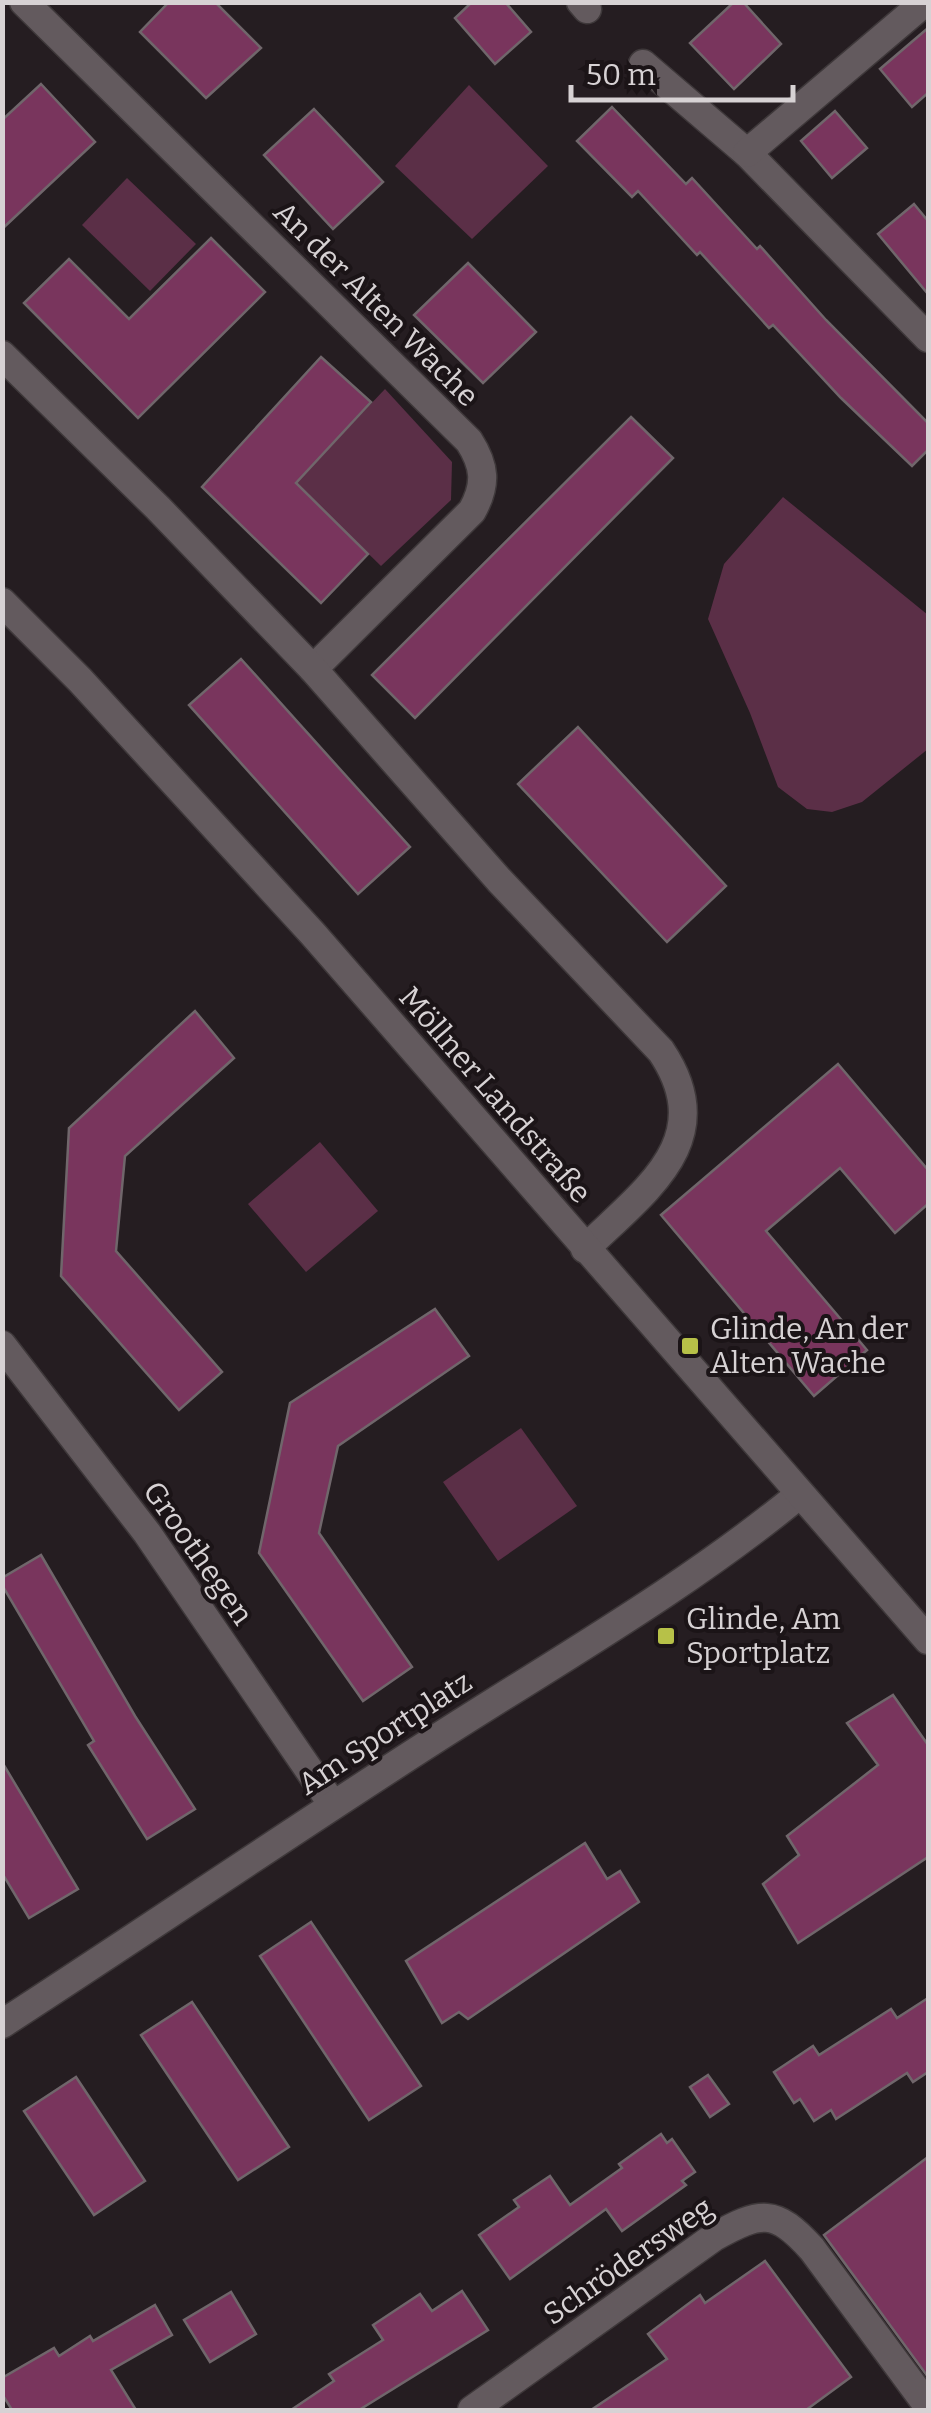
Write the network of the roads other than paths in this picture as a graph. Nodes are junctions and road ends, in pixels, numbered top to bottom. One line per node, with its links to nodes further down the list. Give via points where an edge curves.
1 (24, 2): 8 (street, An der Alten Wache, via 480,458 484,477 472,511)
2 (926, 2): 4 (street)
3 (643, 64): 4 (street)
4 (747, 153): 5 (street)
5 (928, 338)
6 (2, 355): 8 (street)
7 (2, 602): 9 (street, Möllner Landstraße, via 300,920)
8 (313, 669): 9 (street, via 674,1070 683,1108 678,1144 651,1185)
9 (585, 1249): 11 (street, Möllner Landstraße)
10 (2, 1344): 13 (street, Groothegen, via 147,1533)
11 (800, 1494): 12 (street, Möllner Landstraße); 13 (street, Am Sportplatz, via 664,1592)
12 (928, 1640)
13 (333, 1805): 14 (street, Am Sportplatz)
14 (2, 2024)
15 (928, 2406): 16 (street, Schrödersweg, via 812,2249 791,2225 770,2217 744,2220 714,2237)
16 (472, 2410)

